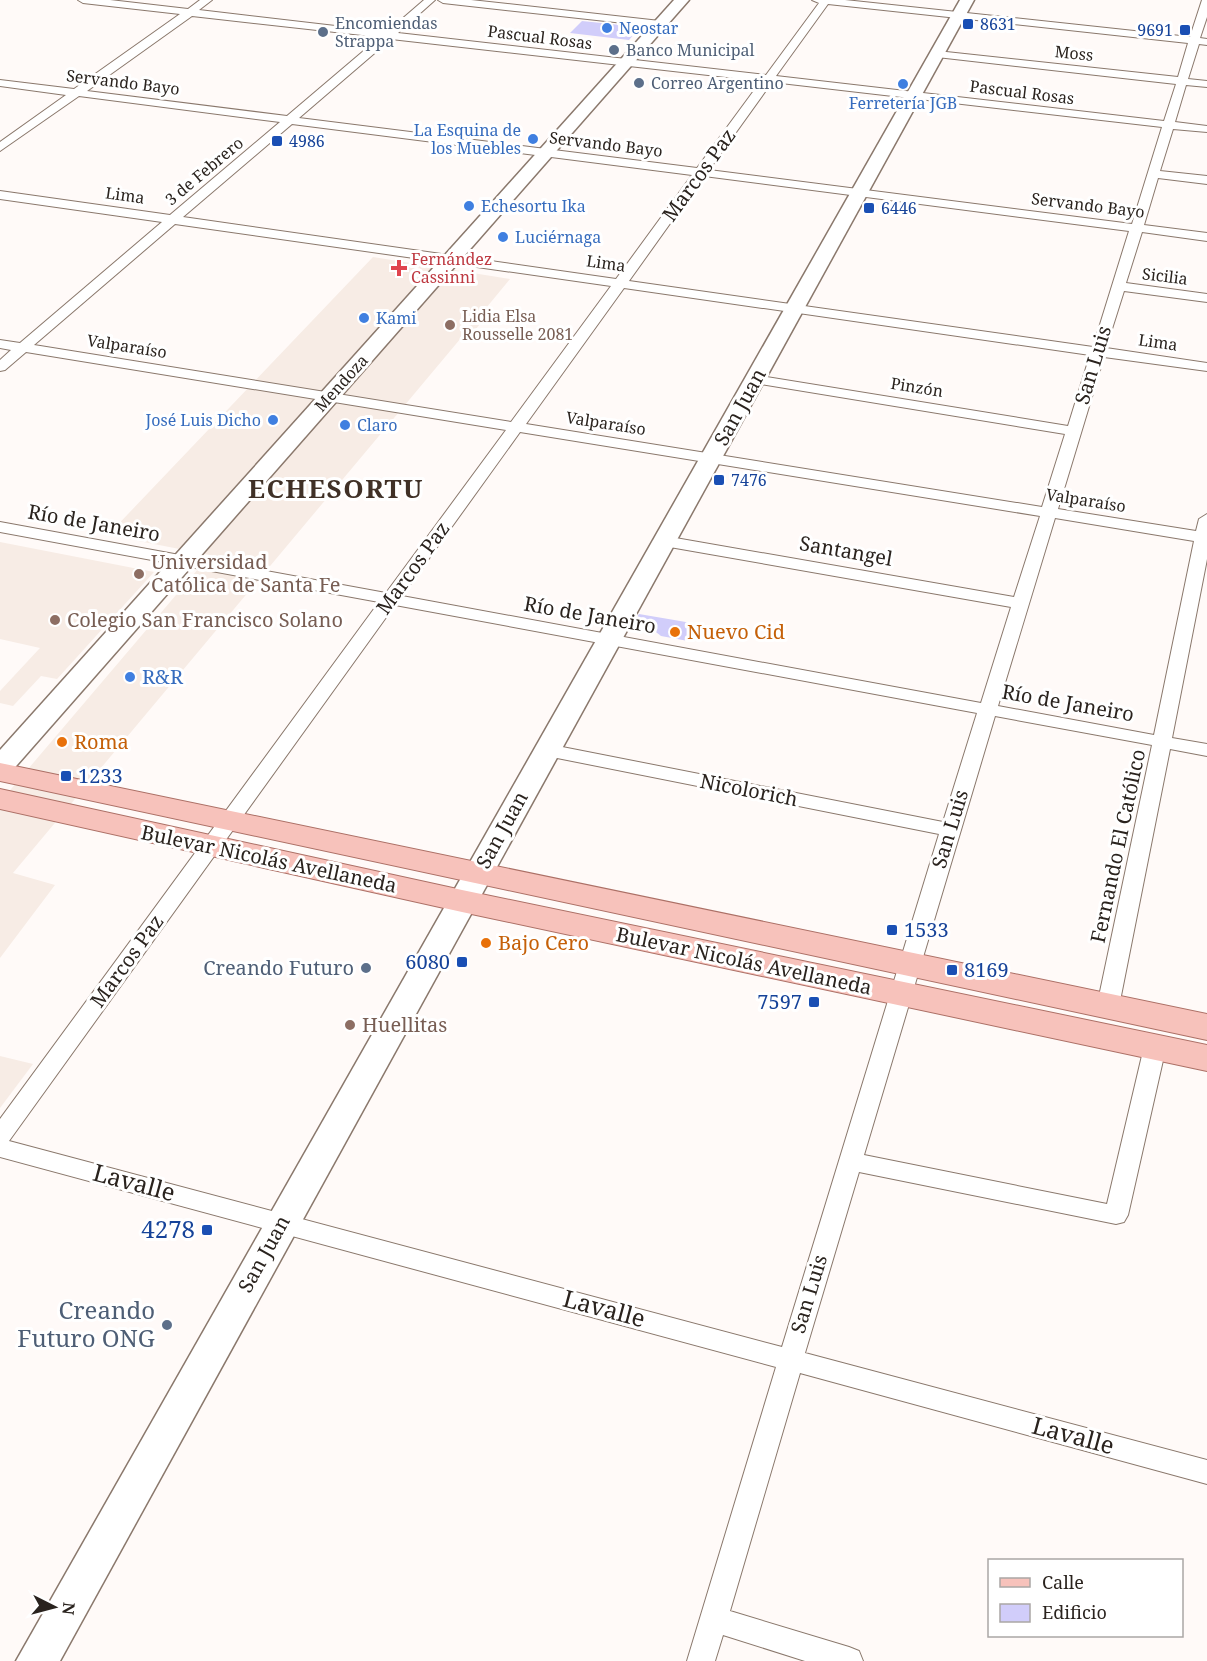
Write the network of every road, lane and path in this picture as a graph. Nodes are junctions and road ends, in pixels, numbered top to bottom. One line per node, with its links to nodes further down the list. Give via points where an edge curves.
1 (83, 0): 9 (street, Pascual Rosas)
2 (207, 0): 9 (street)
3 (430, 0): 11 (street, 3 de Febrero)
4 (443, 0): 10 (street)
5 (682, 0): 10 (main road, Mendoza)
6 (823, 0): 8 (street); 15 (street, Marcos Paz)
7 (1204, 1): 12 (street, San Luis)
8 (963, 8): 12 (street); 13 (main road, San Juan)
9 (188, 13): 11 (street, Pascual Rosas); 19 (street)
10 (660, 24): 14 (main road, Mendoza)
11 (388, 36): 14 (street, Pascual Rosas); 21 (street, 3 de Febrero)
12 (1201, 41): 16 (street, San Luis)
13 (937, 54): 16 (street, Moss); 20 (main road, San Juan)
14 (626, 63): 15 (street, Pascual Rosas); 25 (main road, Mendoza)
15 (768, 79): 20 (street, Pascual Rosas); 26 (street, Marcos Paz)
16 (1181, 81): 18 (street, Moss); 22 (street, San Luis)
17 (0, 83): 19 (street, Servando Bayo)
18 (1207, 84)
19 (76, 93): 21 (street, Servando Bayo); 24 (street)
20 (914, 96): 22 (street, Pascual Rosas); 29 (main road, San Juan)
21 (289, 120): 25 (street, Servando Bayo); 31 (street, 3 de Febrero)
22 (1168, 125): 23 (street, Pascual Rosas); 27 (street, San Luis)
23 (1207, 129)
24 (0, 147)
25 (546, 153): 26 (street, Servando Bayo); 34 (main road, Mendoza)
26 (701, 172): 29 (street, Servando Bayo); 35 (street, Marcos Paz)
27 (1153, 174): 28 (street); 32 (street, San Luis)
28 (1207, 180)
29 (860, 193): 32 (street, Servando Bayo); 38 (main road, San Juan)
30 (0, 195): 31 (street, Lima)
31 (172, 220): 34 (street, Lima); 40 (street, 3 de Febrero)
32 (1136, 228): 33 (street, Servando Bayo); 36 (street, San Luis)
33 (1207, 237)
34 (451, 259): 35 (street, Lima); 45 (main road, Mendoza)
35 (620, 283): 38 (street, Lima); 46 (street, Marcos Paz)
36 (1118, 286): 37 (street, Sicilia); 41 (street, San Luis)
37 (1207, 298)
38 (795, 308): 41 (street, Lima); 44 (main road, San Juan)
39 (0, 344): 40 (street, Valparaíso)
40 (22, 348): 42 (street, 3 de Febrero); 45 (street, Valparaíso)
41 (1098, 351): 43 (street, Lima); 47 (street, San Luis)
42 (0, 367)
43 (1207, 367)
44 (755, 379): 47 (street, Pinzón); 48 (main road, San Juan)
45 (329, 397): 46 (street, Valparaíso); 53 (main road, Mendoza)
46 (516, 427): 48 (street, Valparaíso); 54 (street, Marcos Paz)
47 (1073, 430): 49 (street, San Luis)
48 (711, 458): 49 (street, Valparaíso); 52 (main road, San Juan)
49 (1048, 512): 51 (street, Valparaíso); 55 (street, San Luis)
50 (0, 527): 53 (street, Río de Janeiro)
51 (1206, 531): 58 (street, Fernando El Católico)
52 (664, 541): 55 (street, Santangel); 56 (main road, San Juan)
53 (183, 561): 54 (street, Río de Janeiro); 61 (main road, Mendoza)
54 (391, 599): 56 (street, Río de Janeiro); 65 (street, Marcos Paz)
55 (1020, 603): 57 (street, San Luis)
56 (609, 639): 57 (street, Río de Janeiro); 59 (main road, San Juan)
57 (987, 709): 58 (street, Río de Janeiro); 64 (street, San Luis)
58 (1162, 742): 60 (street, Río de Janeiro); 68 (street, Fernando El Católico)
59 (547, 750): 64 (street, Nicolorich); 66 (main road, San Juan)
60 (1207, 750)
61 (0, 767)
62 (0, 772): 65 (main road, Bulevar Nicolás Avellaneda)
63 (0, 799): 65 (main road, Bulevar Nicolás Avellaneda)
64 (950, 830): 67 (street, San Luis)
65 (220, 833): 66 (main road, Bulevar Nicolás Avellaneda); 72 (street, Marcos Paz)
66 (470, 887): 67 (main road, Bulevar Nicolás Avellaneda); 75 (main road, San Juan)
67 (904, 979): 68 (main road, Bulevar Nicolás Avellaneda); 70 (main road, Bulevar Nicolás Avellaneda); 74 (street, San Luis)
68 (1108, 1006): 69 (main road, Bulevar Nicolás Avellaneda)
69 (1207, 1027)
70 (1155, 1047): 71 (main road, Bulevar Nicolás Avellaneda); 74 (street, via 1116,1215)
71 (1207, 1058)
72 (0, 1136)
73 (0, 1148): 75 (street, Lavalle)
74 (850, 1161): 76 (street, San Luis)
75 (281, 1222): 76 (street, Lavalle); 79 (main road, San Juan)
76 (789, 1360): 77 (street, Lavalle); 78 (street, San Luis)
77 (1207, 1472)
78 (713, 1619): 80 (street, San Luis); 81 (street)
79 (37, 1661)
80 (700, 1661)
81 (849, 1661)

